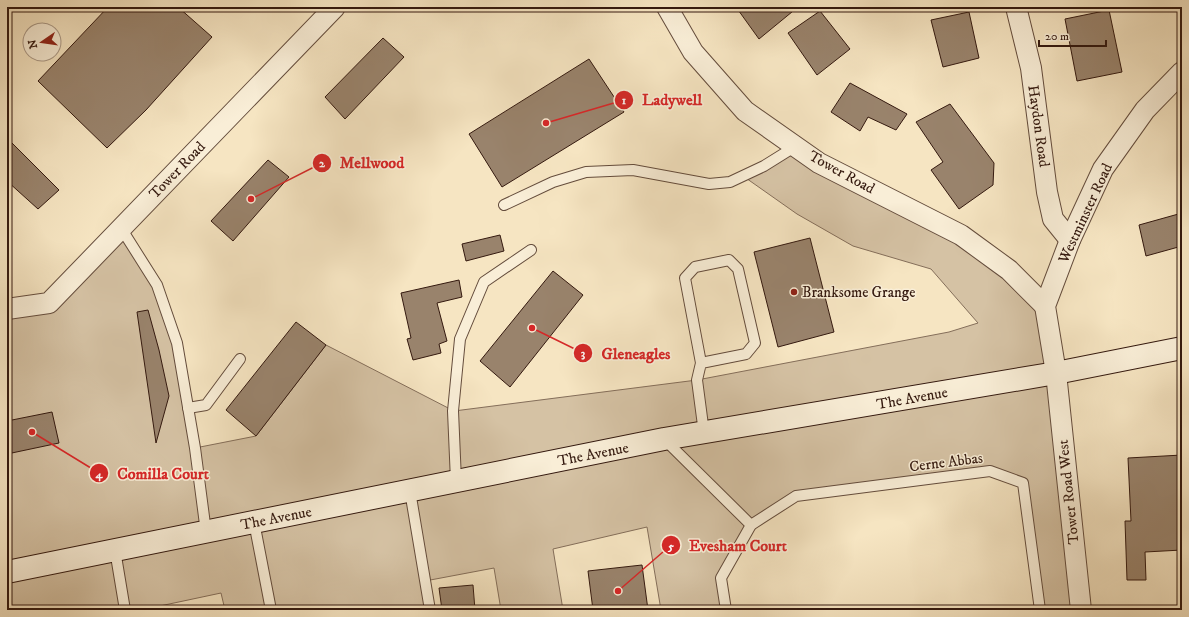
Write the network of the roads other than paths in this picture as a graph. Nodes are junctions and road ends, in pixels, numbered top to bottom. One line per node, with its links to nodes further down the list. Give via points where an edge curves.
1 (335, 7): 7 (street, Tower Road)
2 (667, 7): 5 (street, Tower Road, via 693,52 745,111)
3 (1016, 7): 8 (street, Haydon Road, via 1030,68 1047,192 1054,219)
4 (1182, 72): 8 (street, Westminster Road, via 1145,110 1103,169)
5 (796, 146): 6 (lane, via 764,166 730,182 709,184 633,170 586,172 553,182); 10 (street, Tower Road, via 819,163 961,235 1009,270)
6 (504, 205)
7 (121, 228): 11 (street, Tower Road, via 49,303); 16 (lane, via 157,285 177,343)
8 (1070, 240): 10 (street, Westminster Road)
9 (531, 250): 19 (lane, via 484,282 460,339 453,411)
10 (1045, 306): 15 (street)
11 (7, 309)
12 (1182, 348): 15 (main road, The Avenue)
13 (240, 359): 16 (lane, via 206,405)
14 (702, 363): 14 (lane, via 685,278 695,267 729,260 738,269 754,343 746,354); 17 (lane, via 697,380)
15 (1056, 374): 17 (main road, The Avenue); 31 (street, Tower Road West)
16 (188, 408): 23 (lane)
17 (704, 433): 18 (main road, The Avenue)
18 (664, 439): 19 (main road, The Avenue); 22 (lane)
19 (456, 481): 20 (main road, The Avenue)
20 (410, 491): 21 (main road, The Avenue); 28 (lane)
21 (254, 522): 23 (main road, The Avenue); 27 (lane)
22 (751, 525): 29 (lane, Cerne Abbas, via 722,578); 30 (lane, Cerne Abbas, via 796,496 990,471 1023,483)
23 (206, 532): 24 (main road, The Avenue)
24 (115, 550): 25 (main road, The Avenue); 26 (lane)
25 (7, 572)
26 (125, 610)
27 (271, 610)
28 (430, 610)
29 (726, 610)
30 (1040, 610)
31 (1081, 610)

